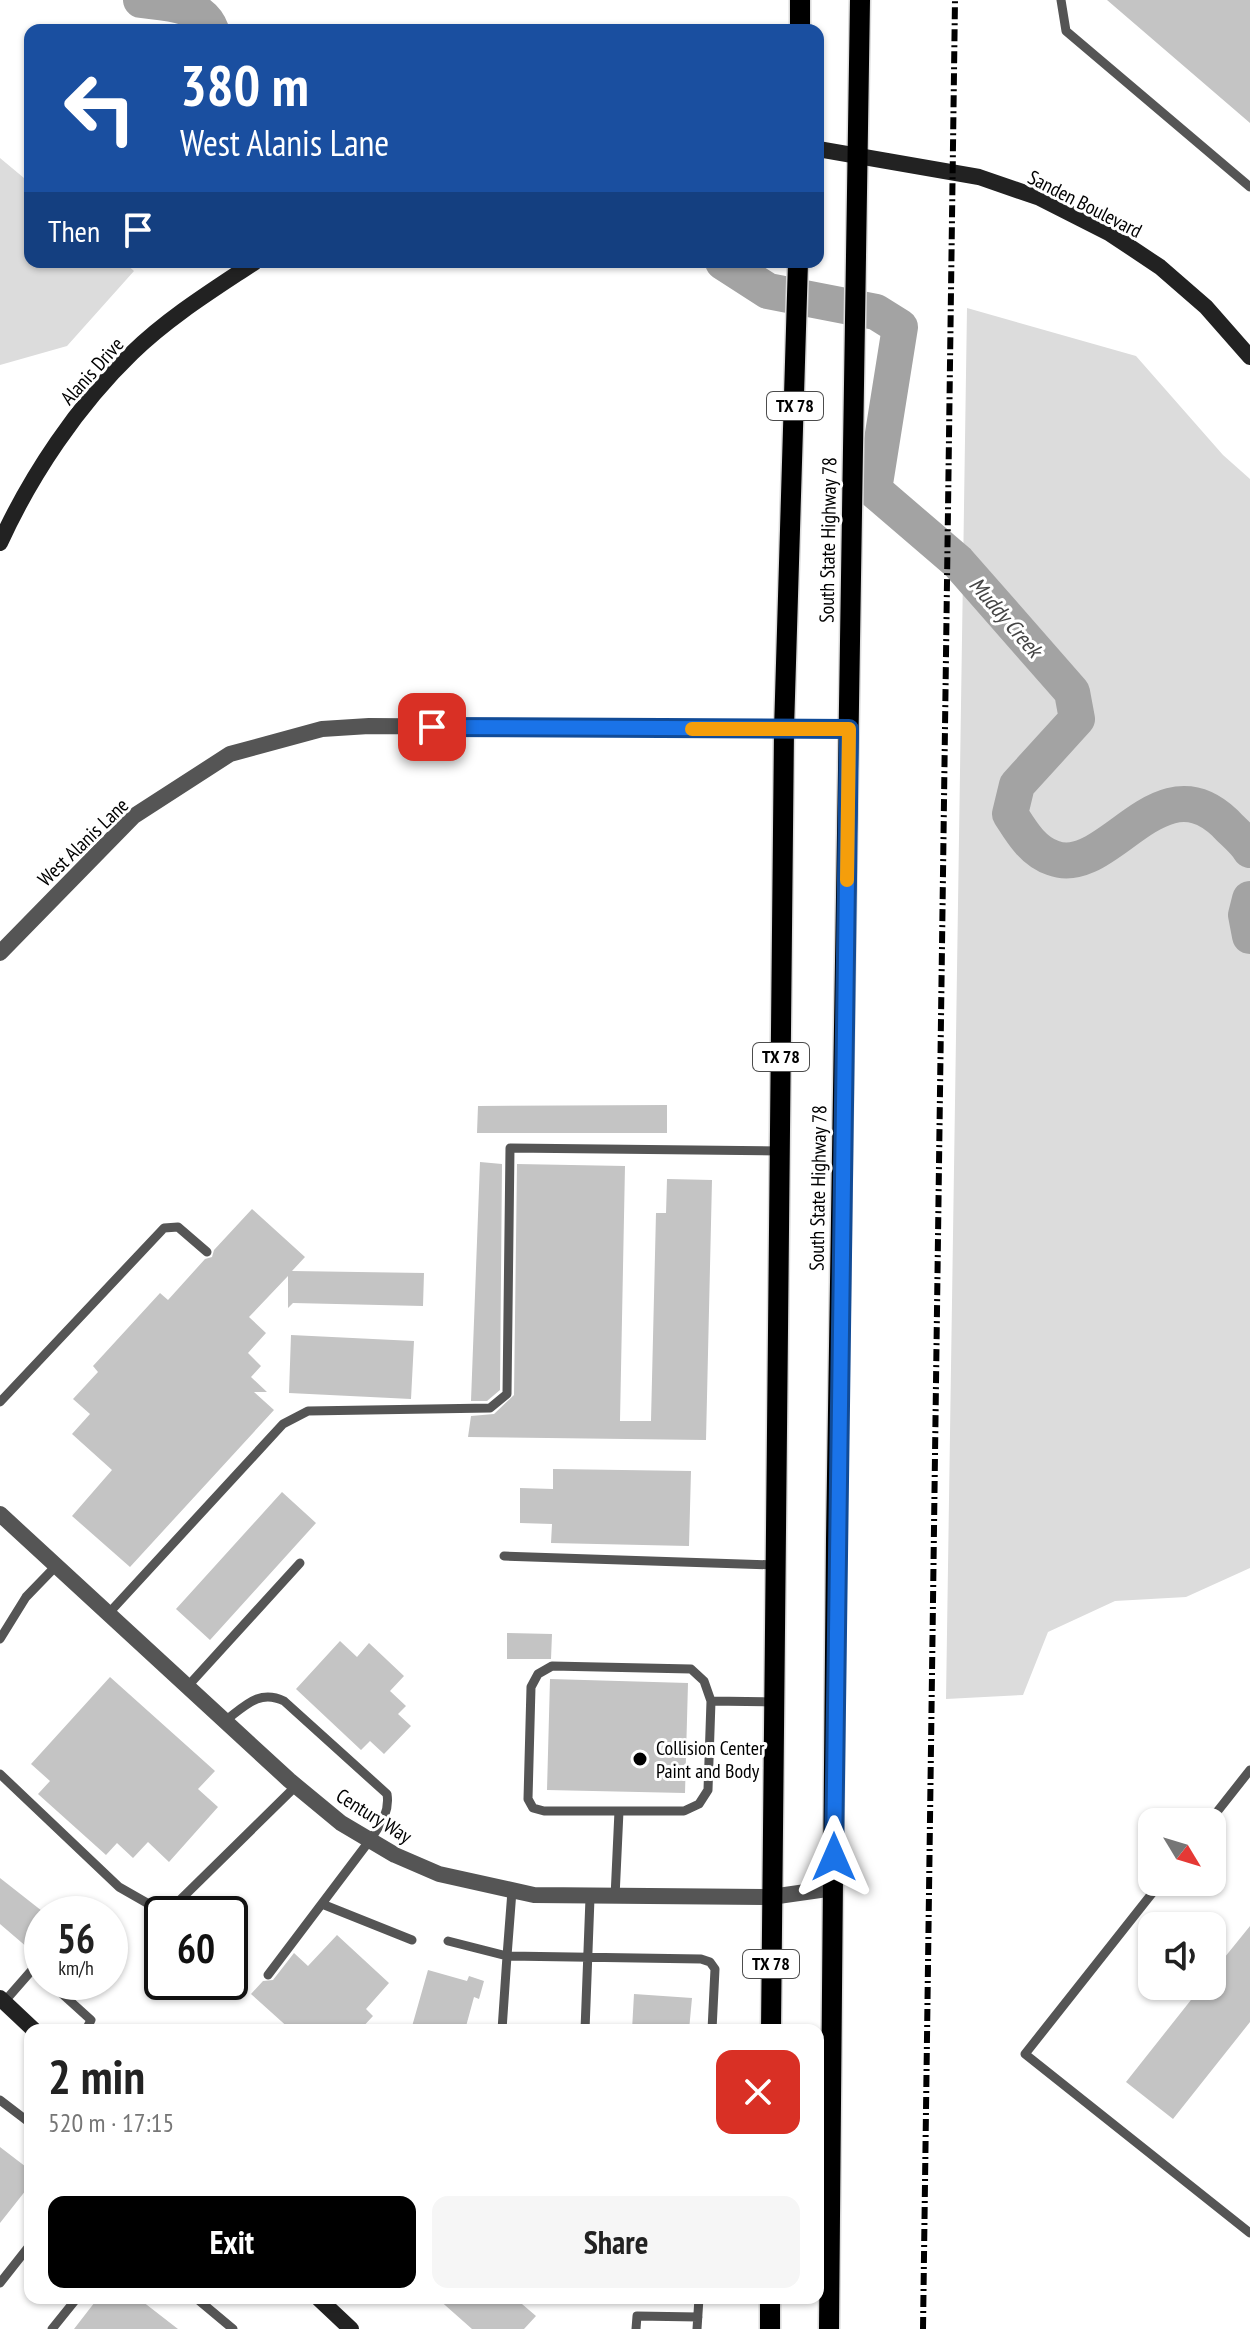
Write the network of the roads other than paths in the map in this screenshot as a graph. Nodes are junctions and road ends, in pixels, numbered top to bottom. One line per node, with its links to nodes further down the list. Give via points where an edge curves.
1 (800, 0): 4 (main road)
2 (860, 0): 6 (main road, South State Highway 78)
3 (1061, 0): 7 (lane, via 1066,31)
4 (800, 24)
5 (824, 150): 6 (street, Sanden Boulevard)
6 (857, 154): 10 (street, Sanden Boulevard, via 979,177 1040,198 1109,233 1206,307); 12 (main road, South State Highway 78)
7 (1250, 187)
8 (246, 268): 11 (street, Alanis Drive, via 133,352 88,400)
9 (798, 268): 13 (main road, South State Highway 78 / TX 78)
10 (1250, 357)
11 (0, 543)
12 (849, 729): 13 (street, West Alanis Lane); 36 (main road, South State Highway 78)
13 (784, 730): 14 (street, West Alanis Lane, via 369,726 283,738 230,754 134,816); 16 (main road, South State Highway 78 / TX 78)
14 (6, 939): 15 (street, West Alanis Lane)
15 (0, 953)
16 (780, 1151): 22 (main road, South State Highway 78 / TX 78); 24 (lane, via 510,1148 507,1394 490,1408 308,1411 283,1424)
17 (207, 1252): 18 (lane, via 178,1227 164,1228)
18 (0, 1402)
19 (0, 1514): 23 (street, Century Way)
20 (504, 1556): 22 (lane)
21 (300, 1563): 26 (lane)
22 (775, 1565): 28 (main road, South State Highway 78 / TX 78)
23 (56, 1566): 24 (street, Century Way); 25 (lane, via 26,1597)
24 (108, 1614): 26 (street, Century Way)
25 (0, 1639)
26 (187, 1687): 29 (street, Century Way)
27 (711, 1701): 28 (lane); 34 (lane, via 708,1790 699,1804 684,1811); 34 (lane, via 704,1681 691,1669 552,1666 538,1674 531,1687 528,1799 533,1808)
28 (773, 1702): 40 (main road, South State Highway 78 / TX 78)
29 (225, 1721): 32 (street, Century Way); 35 (lane, via 258,1697 284,1701 387,1794 385,1817)
30 (1250, 1770): 33 (lane)
31 (0, 1774): 32 (lane, via 119,1887 147,1903 178,1902)
32 (296, 1786): 35 (street, Century Way)
33 (1220, 1808)
34 (619, 1811): 39 (lane)
35 (370, 1840): 37 (street, Century Way, via 439,1874); 42 (lane)
36 (834, 1888): 40 (street, Century Way); 74 (main road, South State Highway 78)
37 (512, 1891): 41 (street, Century Way); 45 (lane)
38 (1150, 1896): 59 (lane, via 1025,2054)
39 (615, 1897): 40 (street, Century Way); 41 (street, Century Way)
40 (771, 1897): 56 (main road, South State Highway 78 / TX 78)
41 (590, 1898): 46 (lane)
42 (322, 1904): 43 (lane); 47 (lane)
43 (412, 1940)
44 (448, 1941): 45 (lane)
45 (507, 1956): 46 (lane); 53 (lane)
46 (587, 1957): 54 (lane); 55 (lane, via 710,1962 715,1969)
47 (268, 1975)
48 (24, 1978): 49 (lane)
49 (2, 2000): 51 (street)
50 (69, 2000): 52 (lane, via 91,2020)
51 (28, 2024)
52 (89, 2024)
53 (502, 2024)
54 (585, 2024)
55 (712, 2024)
56 (771, 2024)
57 (0, 2100): 58 (lane)
58 (24, 2118)
59 (1250, 2233)
60 (24, 2253): 61 (lane)
61 (0, 2283)
62 (72, 2304): 68 (lane)
63 (203, 2304): 69 (lane)
64 (324, 2304): 70 (street)
65 (699, 2304): 67 (lane)
66 (770, 2304): 73 (main road)
67 (698, 2317): 71 (lane, via 637,2316); 72 (lane)
68 (52, 2329)
69 (233, 2329)
70 (351, 2329)
71 (636, 2329)
72 (697, 2329)
73 (770, 2329)
74 (829, 2329)

